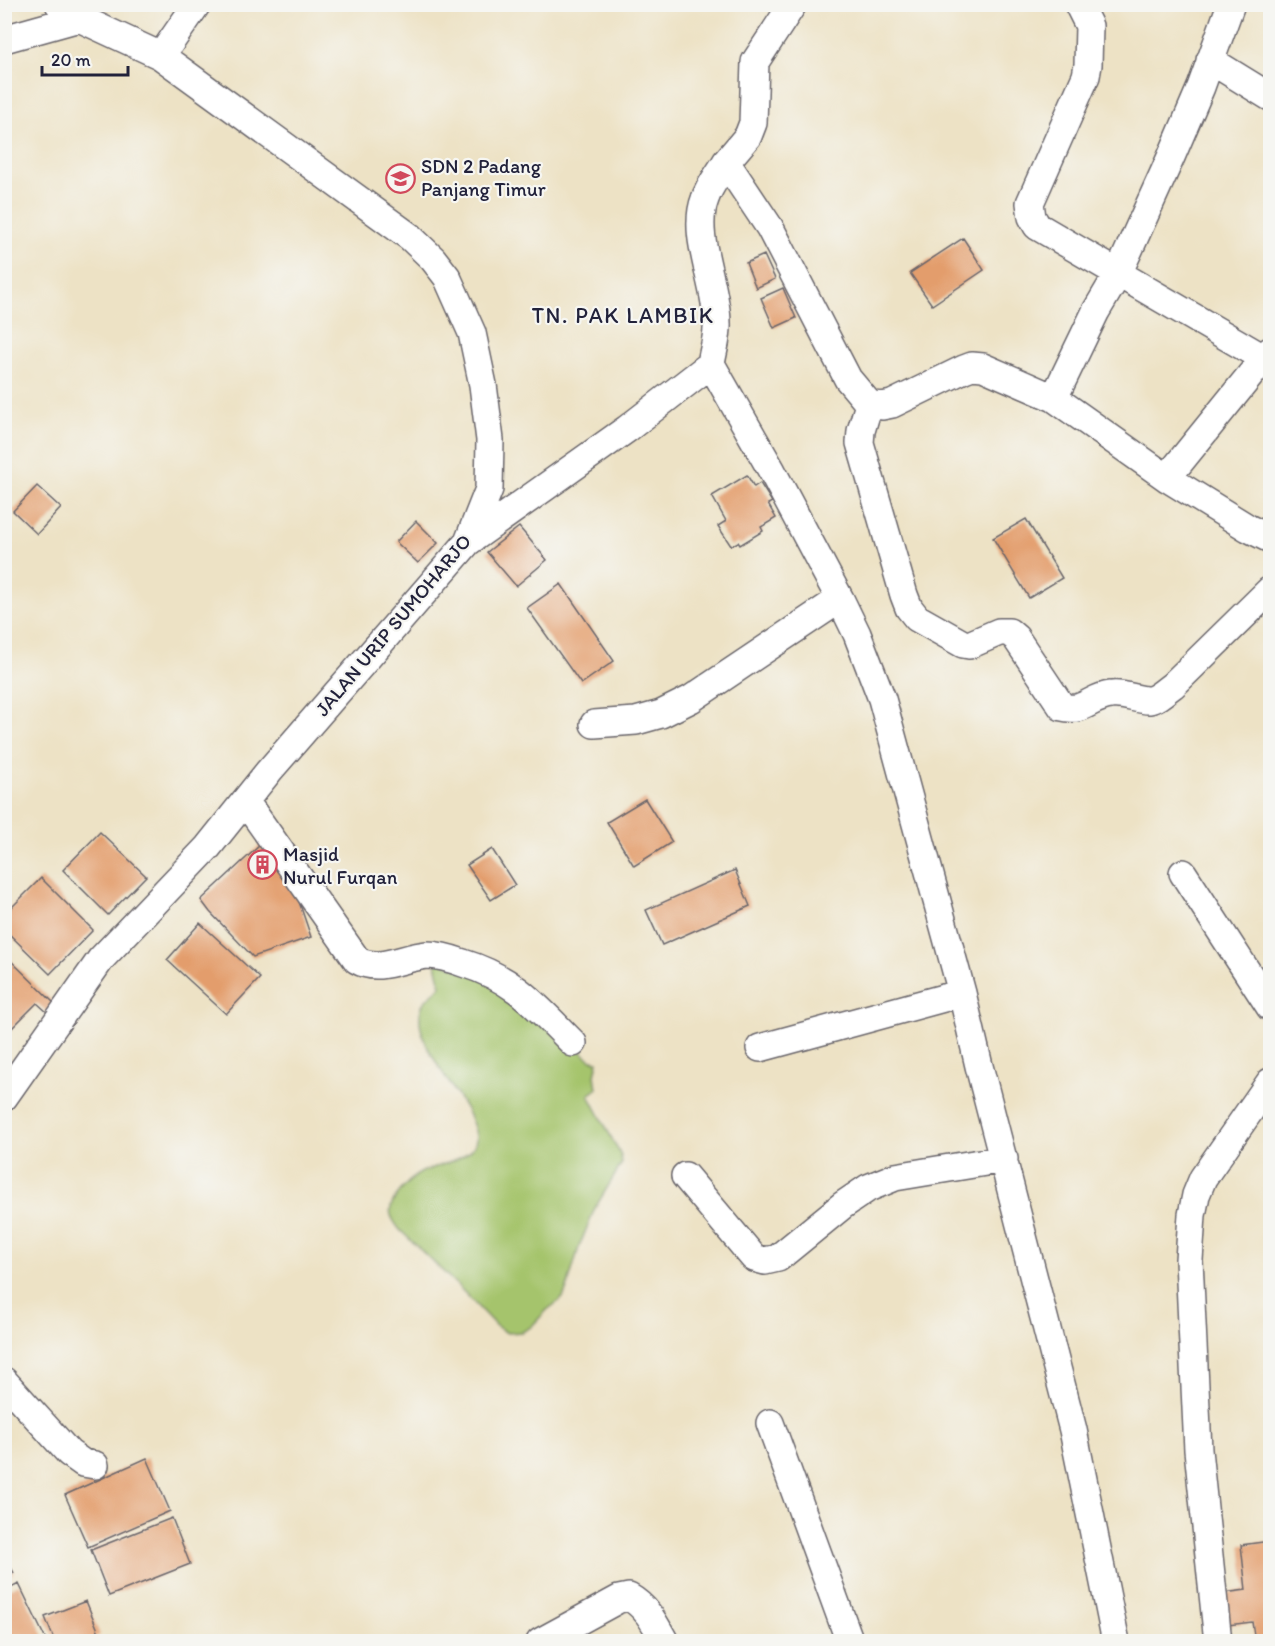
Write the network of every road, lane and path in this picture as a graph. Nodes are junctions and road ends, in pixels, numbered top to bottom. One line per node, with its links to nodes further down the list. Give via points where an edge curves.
1 (197, 4): 7 (street)
2 (793, 4): 10 (street, via 755,62 753,123 748,136)
3 (1078, 4): 11 (street, via 1089,26 1086,76 1030,203 1032,217 1037,226)
4 (1232, 4): 8 (street)
5 (69, 11): 6 (street); 7 (street, JALAN URIP SUMOHARJO)
6 (4, 39)
7 (161, 56): 18 (street, JALAN URIP SUMOHARJO, via 410,237 433,258 447,278 472,333 490,440 489,489)
8 (1210, 60): 9 (street); 11 (street)
9 (1270, 97)
10 (726, 162): 13 (street, via 705,198 701,214 717,324); 15 (street, via 770,228 848,379)
11 (1118, 274): 12 (street); 14 (street)
12 (1268, 355): 16 (street)
13 (711, 364): 18 (street); 20 (street)
14 (1054, 398): 15 (street, via 983,367 972,366 892,405); 16 (street)
15 (869, 404): 19 (street, via 860,443 909,608 917,618 963,644 1009,632 1062,707 1079,708 1109,695 1155,698 1173,686)
16 (1167, 478): 17 (street)
17 (1270, 539)
18 (468, 542): 22 (street, JALAN URIP SUMOHARJO)
19 (1270, 590)
20 (840, 599): 21 (street, via 691,699 636,721); 24 (street, via 882,699)
21 (594, 724)
22 (245, 801): 26 (street, via 357,960 378,966 430,955 484,969 524,995); 29 (street, JALAN URIP SUMOHARJO, via 208,848 101,959)
23 (1183, 873): 25 (street)
24 (962, 993): 27 (street); 30 (street)
25 (1270, 1007)
26 (573, 1043)
27 (760, 1048)
28 (1270, 1082): 39 (street, via 1203,1178 1192,1215 1190,1260 1198,1450)
29 (4, 1097)
30 (1004, 1159): 31 (street, via 895,1177 868,1188 777,1258 765,1261 754,1258); 38 (street, via 1072,1430)
31 (685, 1176)
32 (4, 1381): 34 (street, via 69,1453)
33 (770, 1423): 37 (street)
34 (95, 1465)
35 (540, 1641): 36 (street, via 629,1597 647,1611)
36 (665, 1641)
37 (850, 1641)
38 (1116, 1641)
39 (1218, 1641)

